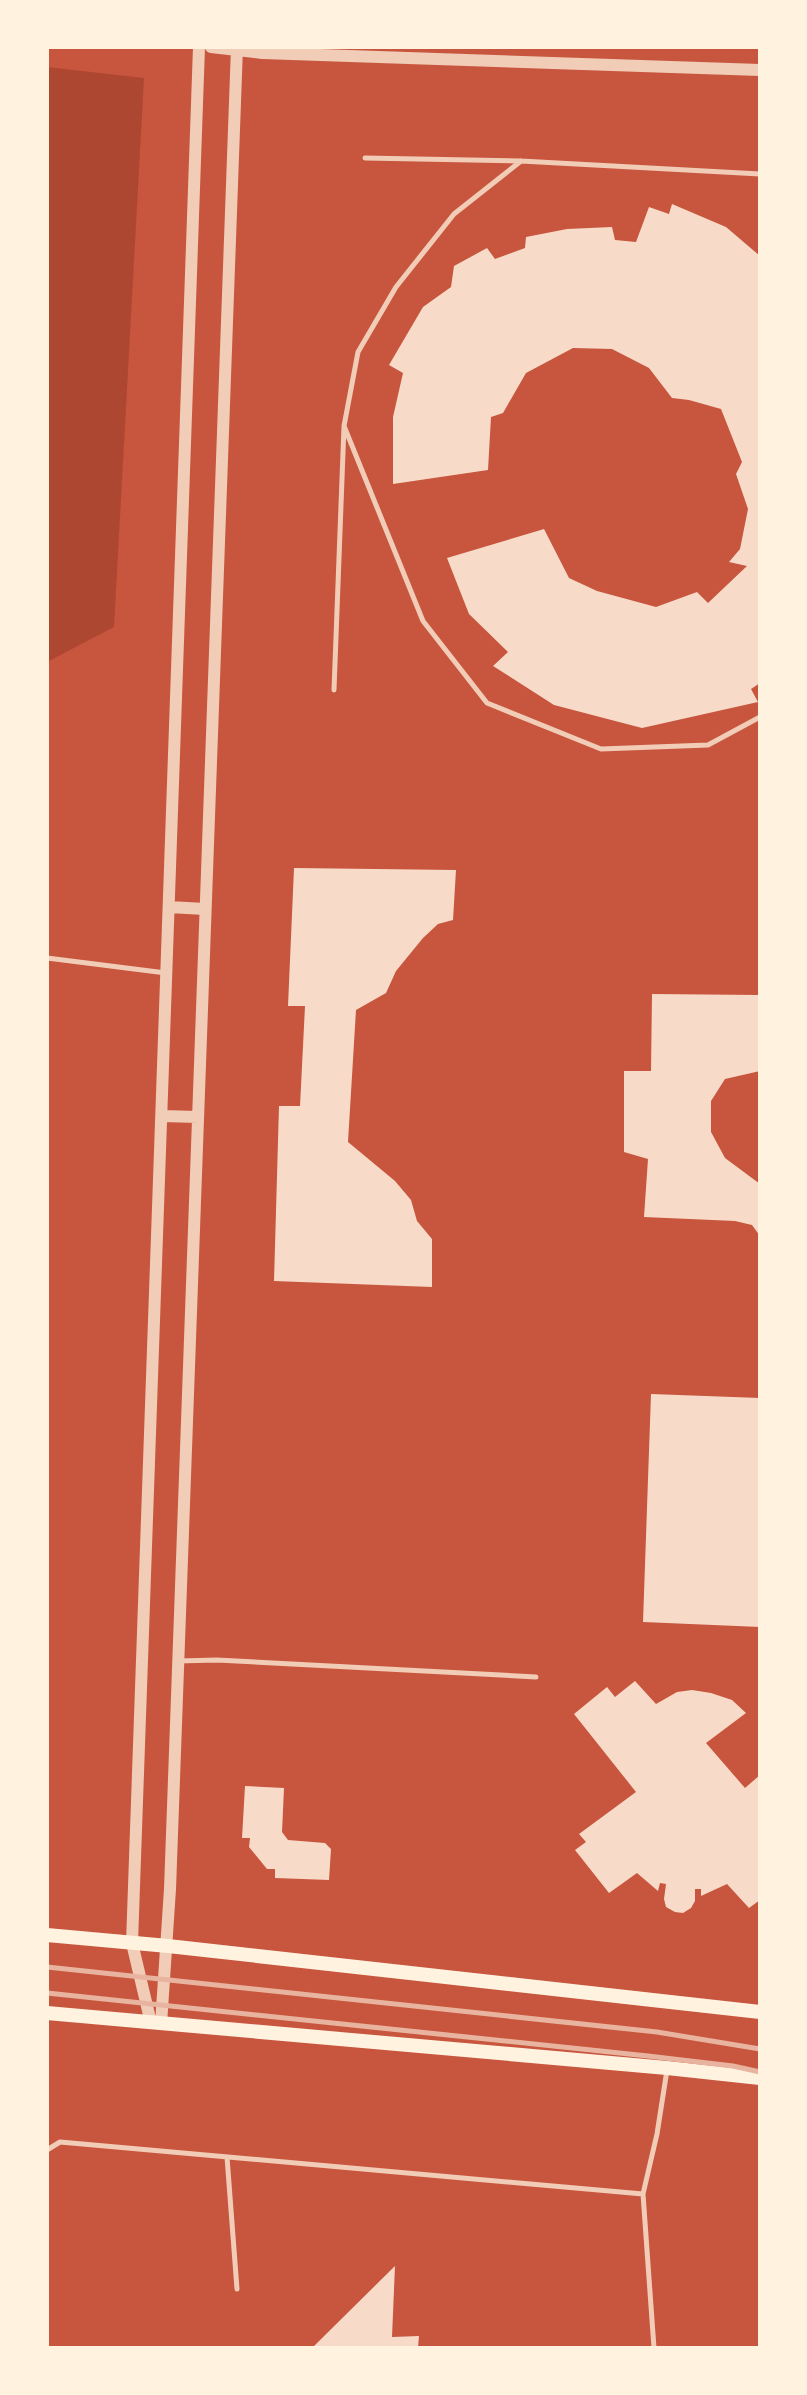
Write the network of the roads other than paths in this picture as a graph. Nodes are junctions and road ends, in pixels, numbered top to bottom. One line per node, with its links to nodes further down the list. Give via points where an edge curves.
1 (200, 47): 11 (street)
2 (211, 47): 3 (street)
3 (237, 49): 4 (street); 12 (street)
4 (760, 70)
5 (365, 158): 6 (lane)
6 (521, 161): 7 (lane); 8 (lane, via 454,214 396,287 358,352)
7 (760, 174)
8 (344, 426): 9 (lane); 10 (lane, via 423,621 487,703 601,749 708,745)
9 (334, 690)
10 (760, 717)
11 (169, 907): 12 (street); 14 (street)
12 (205, 909): 16 (street)
13 (47, 958): 14 (lane)
14 (167, 974): 15 (street)
15 (162, 1116): 16 (street); 20 (street)
16 (198, 1117): 17 (street)
17 (178, 1661): 18 (lane); 21 (street)
18 (536, 1677)
19 (47, 1935): 20 (main road)
20 (132, 1942): 21 (main road); 24 (street)
21 (168, 1946): 22 (main road); 24 (street)
22 (760, 2012)
23 (47, 2013): 24 (main road)
24 (156, 2024): 25 (main road)
25 (667, 2067): 26 (main road); 29 (lane)
26 (760, 2078)
27 (47, 2150): 28 (lane, via 60,2142)
28 (228, 2157): 29 (lane); 30 (lane)
29 (643, 2194): 31 (lane)
30 (237, 2289)
31 (654, 2348)

